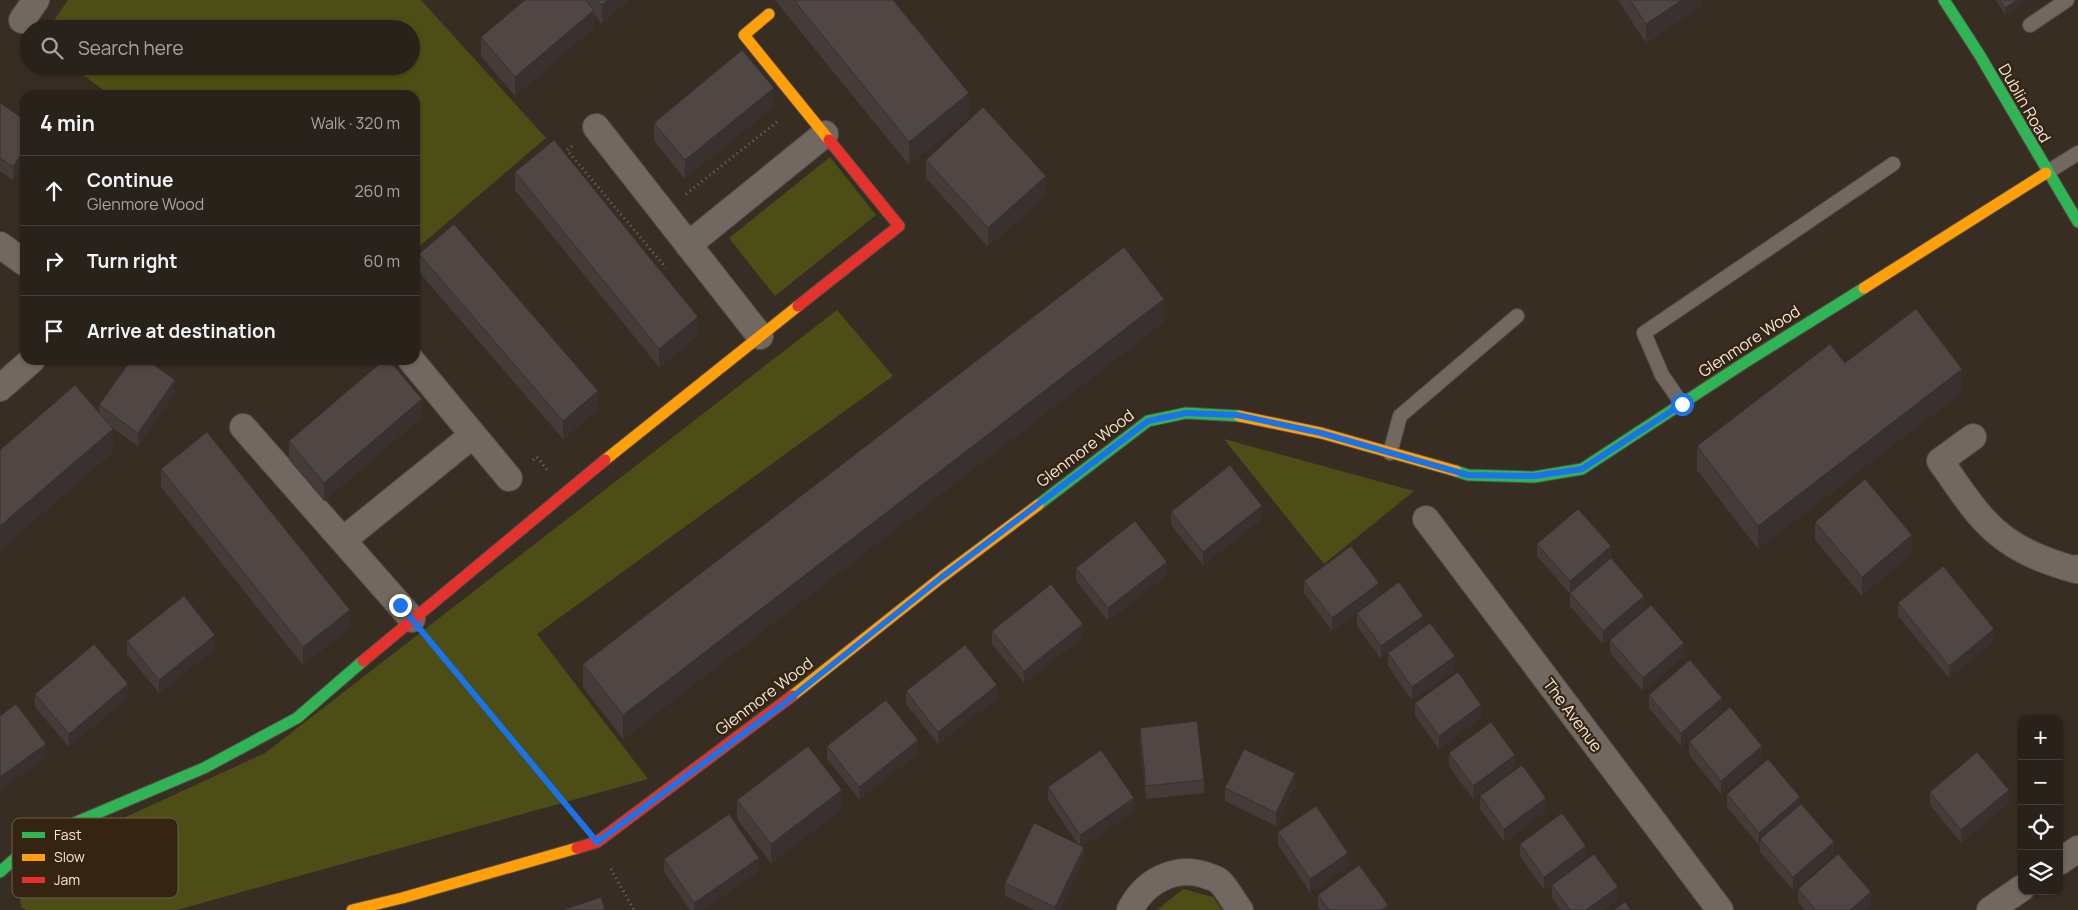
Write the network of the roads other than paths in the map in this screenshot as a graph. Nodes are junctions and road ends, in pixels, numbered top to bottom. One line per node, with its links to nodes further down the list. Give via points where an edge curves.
1 (1944, 0): 9 (street, Dublin Road, via 1964,28)
2 (2067, 0): 4 (lane)
3 (769, 14): 6 (street, via 744,35)
4 (2030, 25)
5 (596, 127): 12 (street)
6 (825, 134): 12 (street); 15 (street, via 900,226)
7 (2078, 153): 9 (lane)
8 (1893, 164): 19 (lane, via 1644,333 1662,375)
9 (2046, 172): 10 (street, Dublin Road); 19 (street, Glenmore Wood)
10 (2078, 222)
11 (0, 245): 13 (street)
12 (688, 245): 15 (street)
13 (20, 259)
14 (1516, 316): 23 (lane, via 1400,416)
15 (760, 336): 28 (street)
16 (26, 365): 18 (street)
17 (415, 365): 21 (street)
18 (0, 388)
19 (1682, 404): 23 (street, Glenmore Wood, via 1582,469 1534,476 1468,475)
20 (244, 428): 26 (street)
21 (473, 435): 24 (street); 26 (street)
22 (1973, 437): 27 (street, via 1940,461 1986,522 2014,545 2048,563)
23 (1390, 453): 35 (street, Glenmore Wood, via 1321,433 1237,415 1186,413 1148,421 942,577 782,705 597,842)
24 (509, 478)
25 (1426, 519): 38 (street, The Avenue)
26 (343, 540): 28 (street)
27 (2078, 568)
28 (412, 618): 29 (street, via 297,718 204,768)
29 (86, 818)
30 (2078, 849): 31 (street)
31 (2063, 859)
32 (12, 861): 33 (street)
33 (0, 872)
34 (2018, 891): 39 (street)
35 (352, 910)
36 (1130, 910): 37 (street, via 1137,897 1161,878 1193,871 1218,880)
37 (1240, 910)
38 (1720, 910)
39 (1990, 910)

